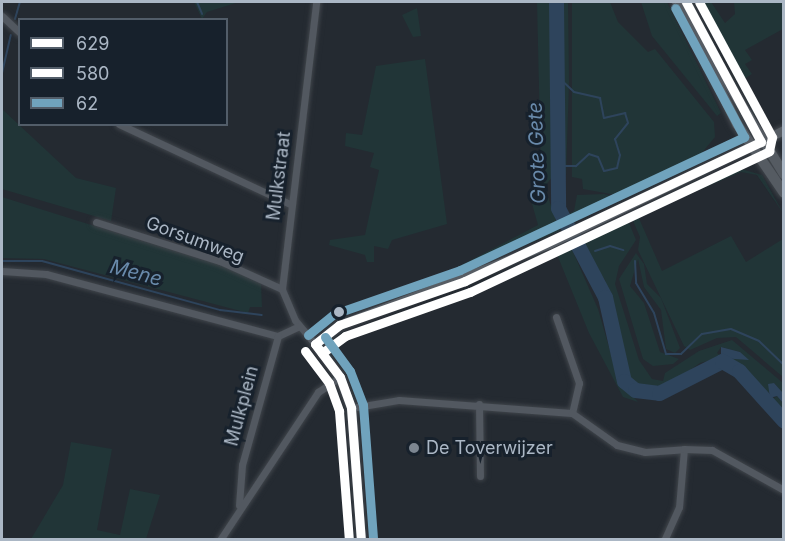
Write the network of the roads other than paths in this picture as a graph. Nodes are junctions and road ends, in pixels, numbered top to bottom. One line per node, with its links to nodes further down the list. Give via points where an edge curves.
1 (316, 2): 11 (street, Mulkstraat)
2 (677, 2): 8 (main road)
3 (686, 2): 8 (main road)
4 (2, 16): 5 (street)
5 (18, 31)
6 (123, 126): 11 (street)
7 (783, 130): 8 (street)
8 (757, 145): 9 (main road); 10 (main road); 18 (street, via 465,281 339,325)
9 (783, 174)
10 (783, 193)
11 (290, 204): 14 (street, Mulkstraat)
12 (96, 222): 14 (street, Gorsumweg, via 220,261)
13 (2, 271): 17 (street, via 46,274)
14 (282, 289): 16 (street)
15 (556, 317): 22 (street, via 579,383)
16 (299, 326): 17 (street); 18 (street)
17 (278, 336): 26 (street, Mulkplein, via 242,465)
18 (315, 344): 19 (street)
19 (340, 377): 21 (street); 26 (street, via 318,392)
20 (479, 404): 21 (street, via 399,400); 22 (street); 24 (street)
21 (351, 408): 28 (street)
22 (572, 413): 23 (street, via 617,445 645,452)
23 (684, 449): 25 (street, via 712,450); 29 (street, via 679,507)
24 (480, 476)
25 (783, 490)
26 (239, 507): 27 (street)
27 (220, 540)
28 (361, 540)
29 (664, 540)

